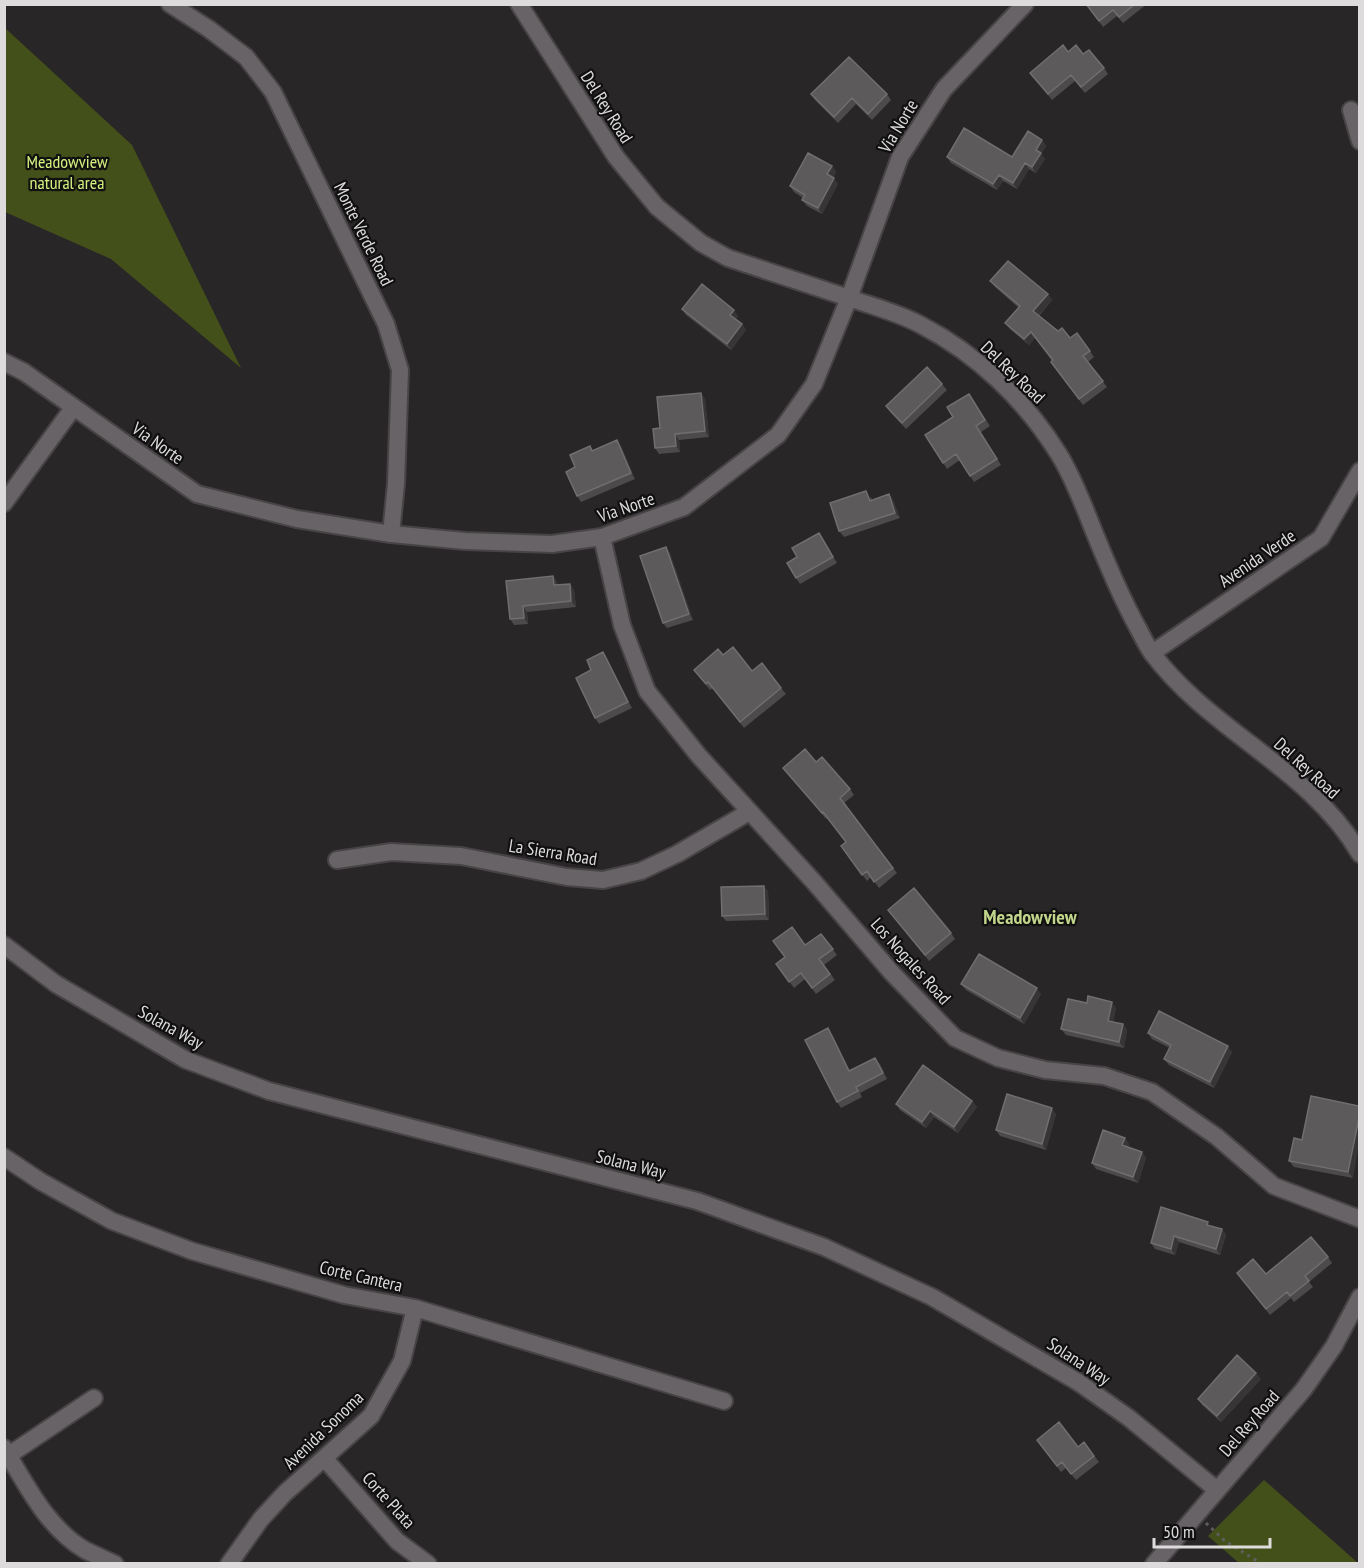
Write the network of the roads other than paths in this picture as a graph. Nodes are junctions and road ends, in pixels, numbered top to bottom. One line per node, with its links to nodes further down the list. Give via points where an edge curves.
1 (170, 4): 11 (street, Monte Verde Road, via 246,57 273,92 386,324 400,370)
2 (519, 4): 6 (street, Del Rey Road, via 616,157 657,207 701,243 728,258)
3 (1019, 6): 6 (street, Via Norte, via 944,89 900,157)
4 (1351, 110): 5 (street)
5 (1359, 141)
6 (849, 298): 12 (street, Via Norte, via 814,384 778,435 684,507); 13 (street, Del Rey Road, via 920,324 973,357 1037,422 1059,455 1120,598)
7 (4, 362): 8 (street, Via Norte)
8 (73, 408): 10 (street); 11 (street, Via Norte, via 197,494 297,519)
9 (1359, 471): 13 (street, Avenida Verde, via 1321,538)
10 (4, 503)
11 (391, 534): 12 (street, Via Norte, via 465,542 552,544)
12 (602, 537): 14 (street, Los Nogales Road, via 622,625 647,691)
13 (1152, 653): 15 (street, Del Rey Road, via 1211,713 1325,808)
14 (749, 812): 16 (street, La Sierra Road, via 677,854 640,871 603,880 567,877 461,856 391,852); 19 (street, Los Nogales Road, via 955,1038 998,1058 1045,1070 1104,1076 1152,1092 1217,1137 1274,1186)
15 (1359, 854)
16 (337, 860)
17 (4, 945): 26 (street, Solana Way, via 56,984 186,1060 269,1092 697,1201 824,1247 932,1297 1078,1382)
18 (4, 1156): 21 (street, Corte Cantera, via 112,1221 192,1251 344,1295)
19 (1359, 1219)
20 (1359, 1297): 26 (street, Del Rey Road, via 1334,1346 1304,1389)
21 (415, 1308): 23 (street, Corte Cantera); 25 (street, Avenida Sonoma, via 402,1361 387,1390 371,1416)
22 (94, 1398): 24 (street)
23 (724, 1401)
24 (7, 1451): 27 (street, via 52,1522 83,1549)
25 (325, 1459): 28 (street, Avenida Sonoma, via 261,1519); 29 (street, Corte Plata, via 397,1541)
26 (1217, 1490): 30 (street, Del Rey Road)
27 (115, 1563)
28 (229, 1563)
29 (428, 1563)
30 (1154, 1563)

